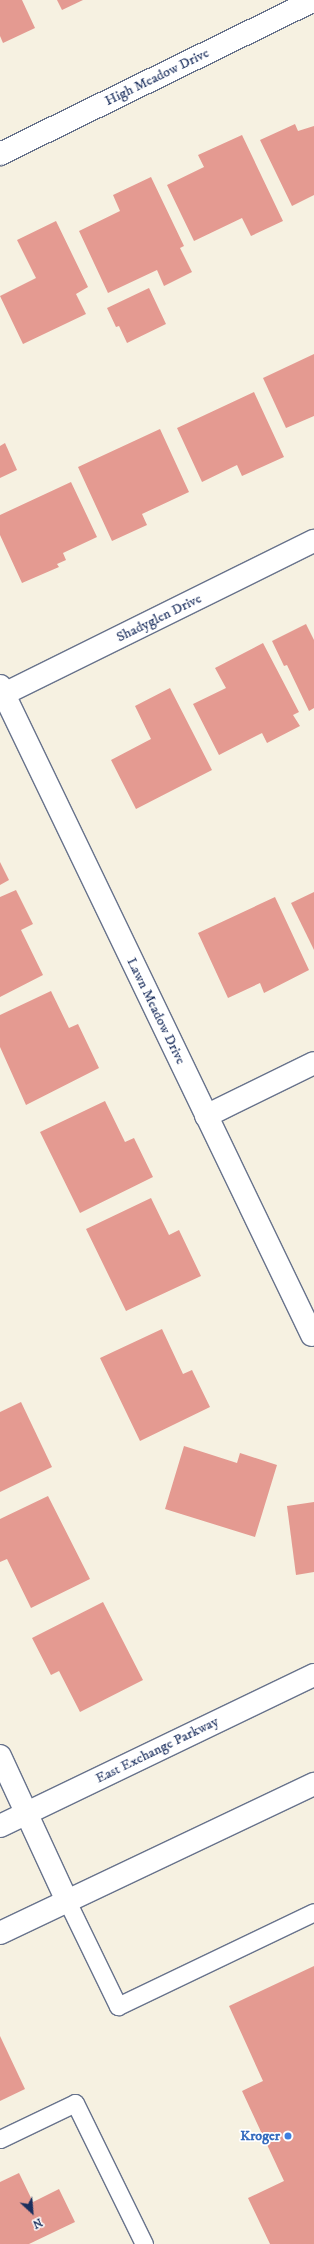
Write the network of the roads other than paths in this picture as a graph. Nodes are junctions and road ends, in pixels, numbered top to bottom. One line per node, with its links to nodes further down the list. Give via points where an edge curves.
1 (314, 0): 2 (street, High Meadow Drive)
2 (0, 154)
3 (314, 541): 4 (street, Shadyglen Drive)
4 (2, 690): 6 (street, Lawn Meadow Drive)
5 (314, 1063): 6 (street)
6 (206, 1116): 7 (street, Lawn Meadow Drive)
7 (312, 1335)
8 (314, 1675): 11 (street, East Exchange Parkway)
9 (0, 1756): 11 (street)
10 (314, 1784): 13 (street)
11 (27, 1813): 12 (street, East Exchange Parkway); 13 (street)
12 (0, 1826)
13 (67, 1901): 14 (lane, via 118,2006); 15 (street)
14 (314, 1912)
15 (0, 1933)
16 (0, 2139): 17 (lane, via 75,2103)
17 (144, 2244)

